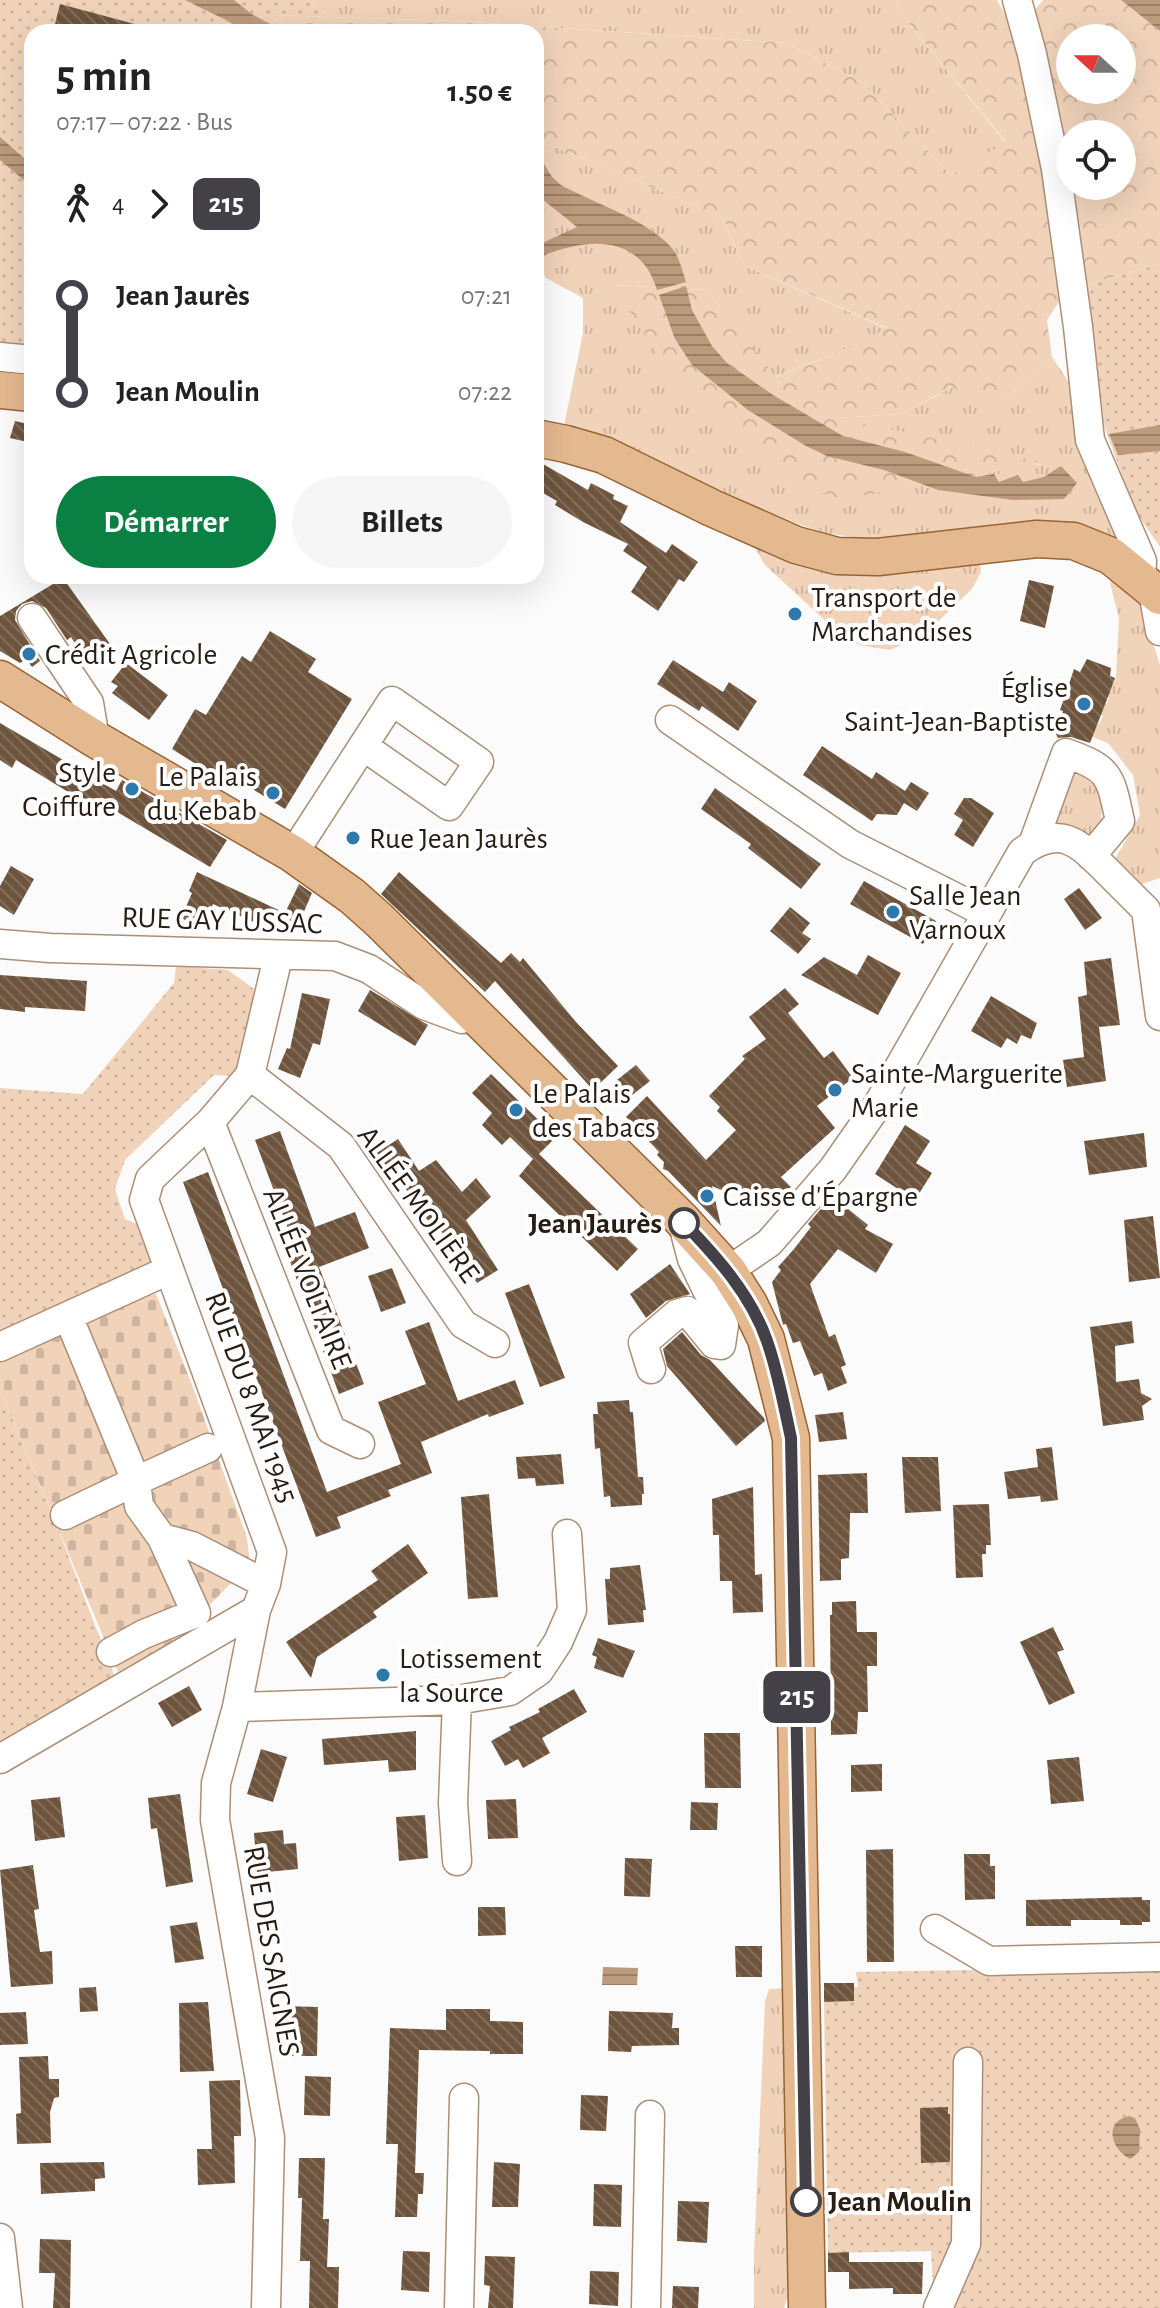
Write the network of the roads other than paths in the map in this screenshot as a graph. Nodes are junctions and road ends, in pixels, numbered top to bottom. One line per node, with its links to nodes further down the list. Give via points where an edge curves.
1 (1017, 0): 7 (street, via 1056,169 1090,440)
2 (0, 357): 3 (street)
3 (24, 359)
4 (0, 390): 5 (main road)
5 (24, 392)
6 (544, 440): 7 (main road, via 604,455 740,521 837,556 878,557 1037,539 1074,541 1111,556)
7 (1151, 589): 9 (street)
8 (32, 618): 12 (street, via 89,703)
9 (1160, 631)
10 (0, 679): 12 (main road)
11 (670, 720): 18 (street, via 850,844)
12 (95, 739): 15 (main road)
13 (363, 746): 15 (street)
14 (1033, 844): 16 (street, via 1057,837 1079,843); 16 (street, via 1066,753 1092,762 1111,781 1120,821); 18 (street, via 1022,852)
15 (293, 854): 21 (main road, via 352,896)
16 (1091, 856): 17 (street)
17 (1153, 900): 22 (street)
18 (986, 913): 27 (street, via 877,1106 833,1169 769,1243)
19 (0, 944): 20 (street, RUE GAY LUSSAC)
20 (278, 957): 21 (street, RUE GAY LUSSAC, via 335,956 369,969 424,1005 462,1019); 23 (street, RUE DU 8 MAI 1945)
21 (474, 1012): 25 (main road)
22 (1160, 1016)
23 (250, 1075): 24 (street, RUE DU 8 MAI 1945); 29 (street, ALLÉE MOLIÈRE, via 341,1146 463,1324)
24 (210, 1122): 26 (street, RUE DU 8 MAI 1945, via 150,1179 144,1200); 32 (street, ALLÉE VOLTAIRE, via 331,1430)
25 (682, 1220): 27 (main road); 31 (street, via 692,1259 724,1325 721,1345 714,1344 687,1311 677,1314 643,1343)
26 (169, 1270): 28 (street); 38 (street, RUE DU 8 MAI 1945, via 272,1552)
27 (728, 1271): 55 (main road, via 766,1339 791,1438)
28 (68, 1316): 30 (street); 34 (street)
29 (495, 1343)
30 (0, 1347)
31 (651, 1369)
32 (360, 1444)
33 (208, 1448): 34 (street)
34 (136, 1481): 35 (street); 37 (street, via 139,1506)
35 (65, 1515)
36 (567, 1534): 41 (street, via 572,1610 539,1671 510,1691)
37 (162, 1538): 38 (street, via 192,1546); 40 (street, via 196,1613)
38 (266, 1584): 39 (street, RUE DU 8 MAI 1945)
39 (256, 1610): 42 (street, RUE DES SAIGNES); 43 (street)
40 (111, 1652)
41 (457, 1700): 42 (street); 44 (street)
42 (237, 1707): 52 (street, RUE DES SAIGNES, via 216,1783 215,1820 270,2138)
43 (0, 1759)
44 (457, 1861)
45 (935, 1929): 46 (street, via 989,1961)
46 (1160, 1957)
47 (968, 2062): 56 (street, via 966,2244)
48 (464, 2098): 53 (street)
49 (650, 2115): 54 (street)
50 (0, 2238): 51 (street)
51 (8, 2308)
52 (266, 2308)
53 (459, 2308)
54 (646, 2308)
55 (807, 2308)
56 (938, 2308)

